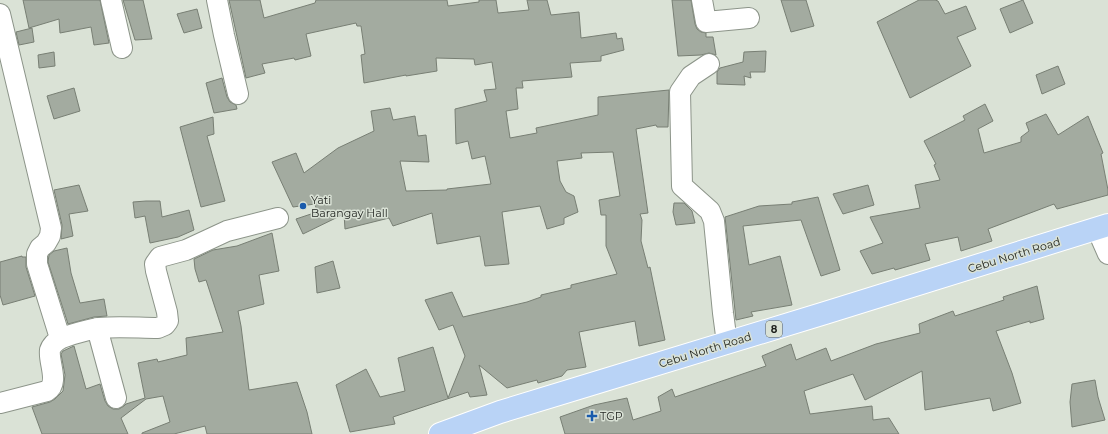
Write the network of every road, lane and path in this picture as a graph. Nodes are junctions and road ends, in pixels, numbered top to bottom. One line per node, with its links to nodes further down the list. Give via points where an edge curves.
1 (111, 0): 6 (street)
2 (217, 0): 8 (street)
3 (702, 0): 5 (street, via 706,22)
4 (0, 14): 13 (street, via 51,228 46,243 36,254)
5 (749, 18)
6 (122, 48)
7 (709, 64): 14 (street, via 691,76 680,92 682,186 710,211 714,221)
8 (238, 94)
9 (278, 218): 12 (street, via 227,231 186,250 160,257 155,264 167,312 168,321 165,324 158,328)
10 (1103, 227): 11 (street); 14 (main road, Cebu North Road / 8)
11 (1108, 254)
12 (97, 328): 13 (street); 15 (street)
13 (60, 338): 16 (street, via 50,352 53,376 51,389)
14 (727, 343): 17 (main road, Cebu North Road / 8, via 500,412)
15 (116, 398)
16 (0, 403)
17 (480, 427): 18 (main road, Cebu North Road / 8)
18 (440, 434)

